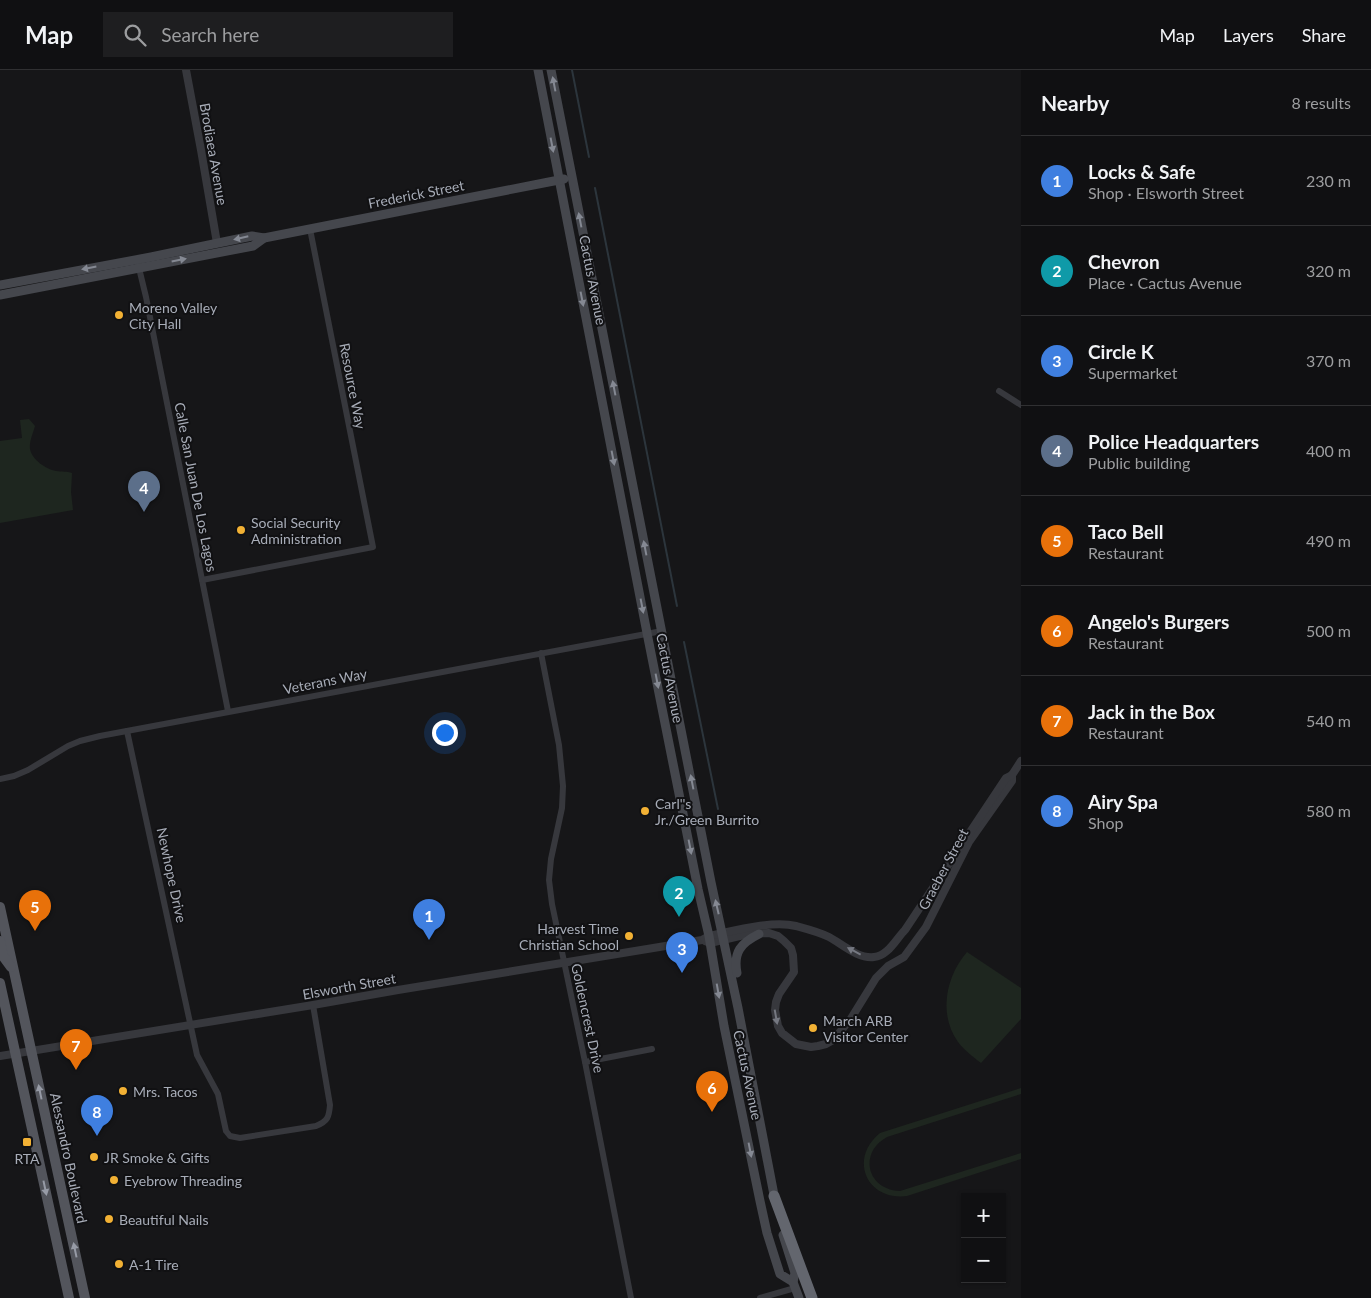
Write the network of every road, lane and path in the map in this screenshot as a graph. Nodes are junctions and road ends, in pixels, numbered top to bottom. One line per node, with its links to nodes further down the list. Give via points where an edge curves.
1 (186, 70): 8 (street, Brodiaea Avenue)
2 (538, 70): 5 (main road, Cactus Avenue, one-way to 5)
3 (551, 70): 4 (main road, Cactus Avenue, one-way to 3)
4 (572, 177): 5 (main road, Frederick Street); 17 (main road, Cactus Avenue, one-way to 4)
5 (559, 180): 6 (main road, Frederick Street); 18 (main road, Cactus Avenue, one-way to 18)
6 (310, 229): 7 (main road, Frederick Street); 16 (street, Resource Way, via 372,547)
7 (264, 238): 8 (main road, Frederick Street, one-way to 8, via 252,236); 9 (main road, Frederick Street, one-way to 7, via 253,246)
8 (217, 243): 9 (main road, Frederick Street)
9 (138, 264): 10 (main road, Frederick Street, one-way to 10); 12 (main road, Frederick Street); 16 (street, Calle San Juan De Los Lagos)
10 (70, 272): 11 (main road, Frederick Street); 12 (main road, via 63,278 15,288)
11 (0, 285)
12 (10, 294): 13 (main road, Frederick Street)
13 (0, 295)
14 (999, 391): 15 (street)
15 (1021, 405)
16 (202, 580): 20 (street, Calle San Juan De Los Lagos)
17 (662, 631): 18 (street, Veterans Way); 27 (main road, Cactus Avenue, one-way to 17)
18 (647, 634): 19 (street, Veterans Way); 28 (main road, Cactus Avenue, one-way to 28)
19 (541, 653): 20 (street, Veterans Way); 31 (street, Goldencrest Drive, via 564,786 549,880)
20 (228, 712): 21 (street, Veterans Way)
21 (127, 730): 24 (street, Veterans Way, via 80,741 28,770); 37 (street, Newhope Drive)
22 (1021, 761): 23 (street, Graeber Street)
23 (1012, 774): 27 (street, Graeber Street, one-way to 27, via 1006,778 905,930 883,954 866,957 828,936 789,925 767,925); 30 (street, Graeber Street, one-way to 23, via 794,972 779,994 776,1018 788,1039 796,1044 818,1046 833,1040 850,1020 876,978 904,957 926,927 970,842 1012,781)
24 (0, 779)
25 (1, 911): 33 (main road, Alessandro Boulevard)
26 (759, 934): 27 (street); 30 (street, via 778,936); 36 (main road, via 742,945 736,956)
27 (724, 936): 28 (street, Elsworth Street); 36 (main road, Cactus Avenue)
28 (707, 940): 31 (street, Elsworth Street); 46 (main road, Cactus Avenue, one-way to 46, via 767,1233 780,1274)
29 (0, 941): 33 (main road, via 3,956)
30 (792, 952): 32 (street)
31 (564, 963): 35 (street, Elsworth Street); 42 (street, Goldencrest Drive)
32 (801, 964)
33 (14, 972): 39 (main road, Alessandro Boulevard)
34 (0, 983): 40 (main road)
35 (313, 1005): 37 (street, Elsworth Street); 37 (street, Newhope Drive, via 330,1105 329,1116 316,1126 246,1137 230,1136 226,1131 218,1094 198,1054)
36 (738, 1008): 43 (main road, Cactus Avenue)
37 (192, 1024): 39 (street, Elsworth Street)
38 (652, 1049): 42 (street)
39 (31, 1050): 40 (street, Elsworth Street); 44 (main road, Alessandro Boulevard, one-way to 39)
40 (15, 1053): 41 (street, Elsworth Street); 45 (main road, one-way to 45)
41 (0, 1056)
42 (585, 1062): 49 (street, Goldencrest Drive)
43 (774, 1196): 46 (main road, Cactus Avenue, via 795,1273); 52 (highway)
44 (64, 1204): 45 (main road); 48 (main road, Alessandro Boulevard, one-way to 44)
45 (49, 1207): 47 (main road)
46 (794, 1285): 50 (street); 51 (main road, Cactus Avenue)
47 (69, 1298)
48 (85, 1298)
49 (631, 1298)
50 (760, 1298)
51 (799, 1298)
52 (812, 1298)

